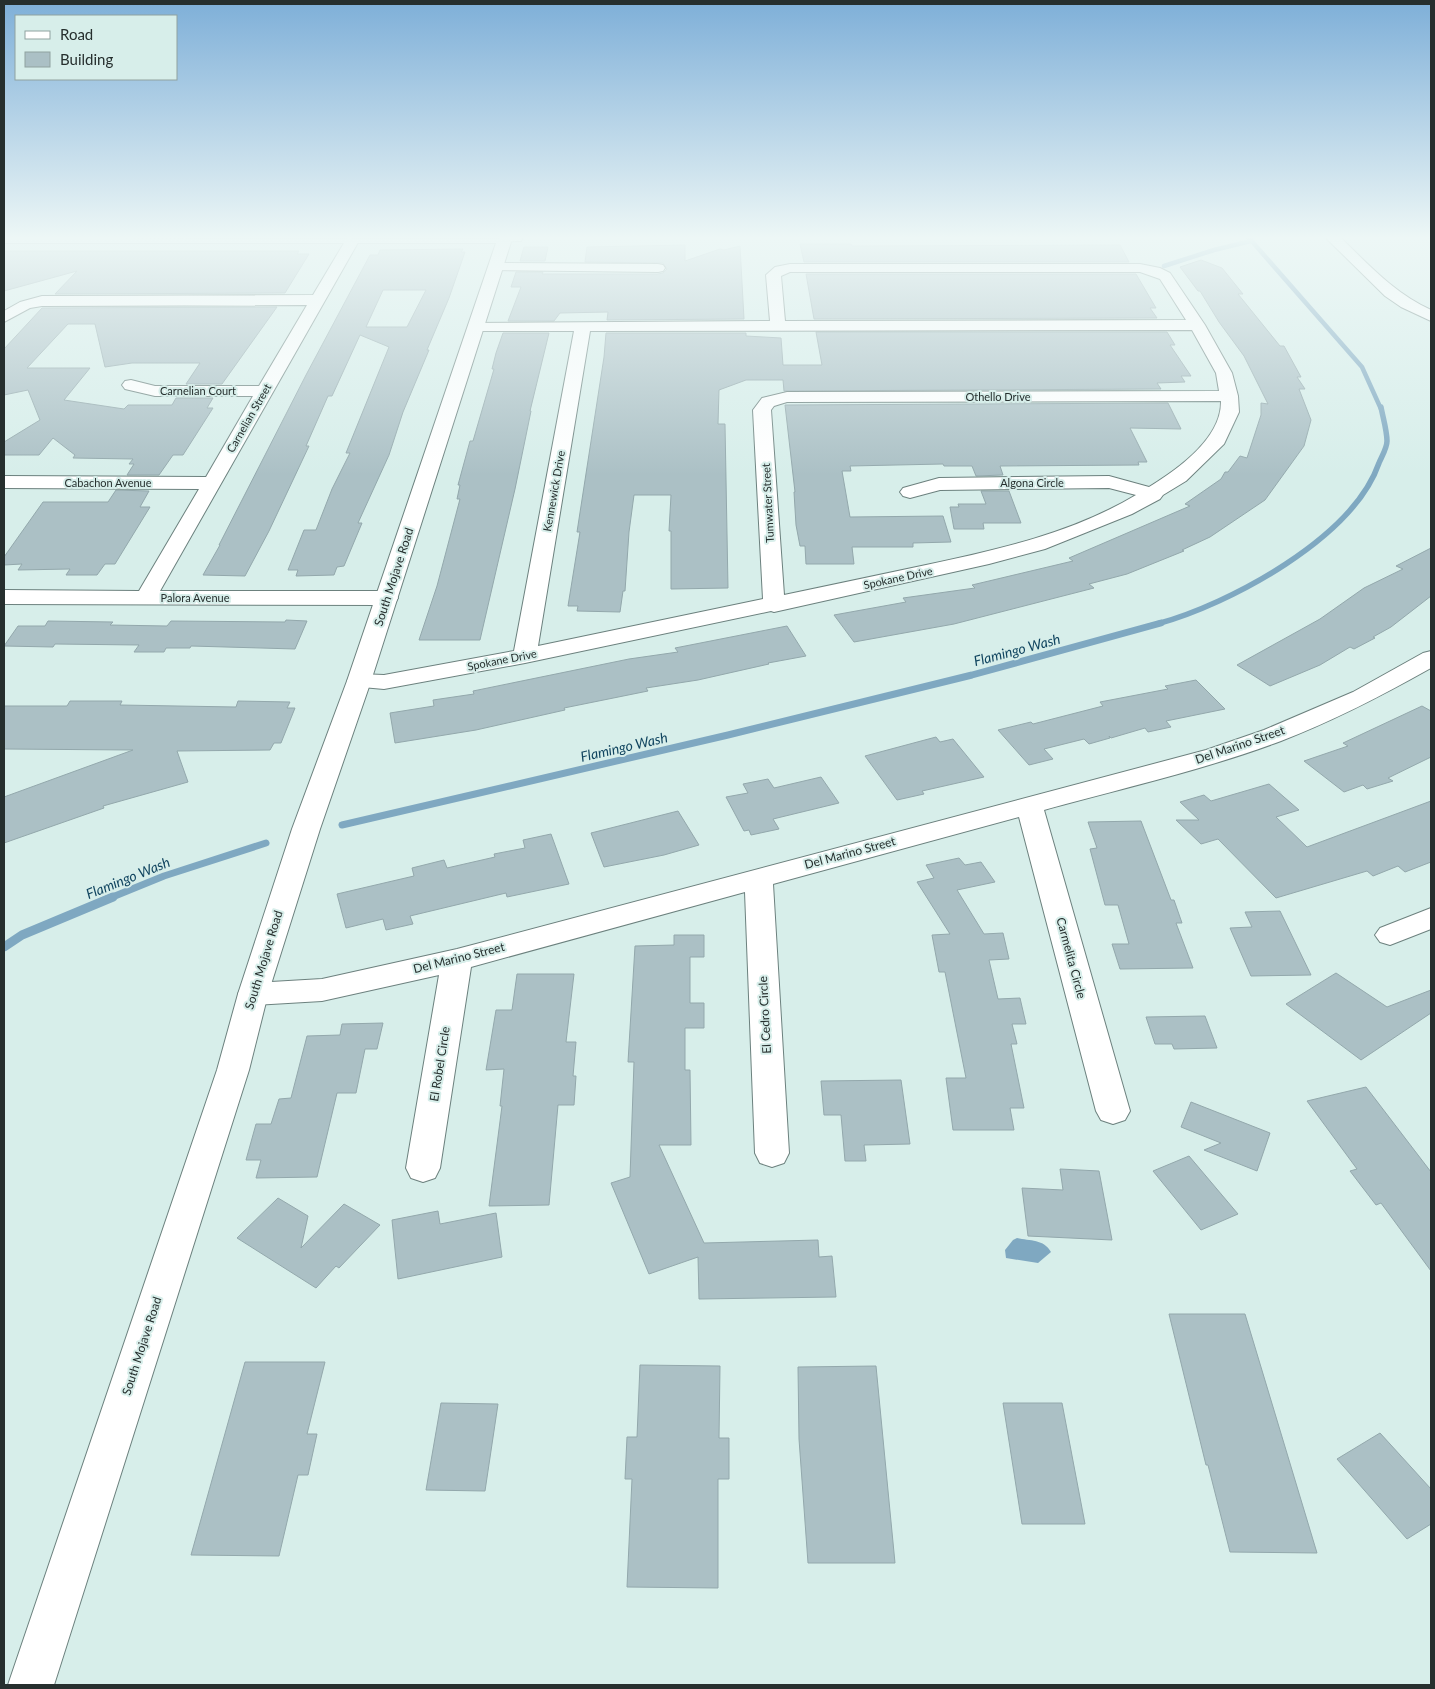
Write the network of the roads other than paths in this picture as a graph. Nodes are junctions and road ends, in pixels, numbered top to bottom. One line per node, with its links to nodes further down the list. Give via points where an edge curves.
1 (307, 317): 10 (street, Carnelian Street)
2 (479, 317): 7 (street, South Mojave Road)
3 (777, 317): 5 (street, Spokane Drive)
4 (1192, 317): 6 (street, Spokane Drive)
5 (778, 325): 6 (street); 8 (street)
6 (1198, 325): 11 (street, Spokane Drive, via 1224,373)
7 (476, 326): 8 (street); 19 (street, South Mojave Road)
8 (583, 326): 21 (street, Kennewick Drive)
9 (131, 385): 10 (street, Carnelian Court, via 155,391)
10 (265, 391): 14 (street, Carnelian Street)
11 (1229, 396): 12 (street, Othello Drive, via 787,397); 16 (street, Spokane Drive, via 1230,412 1217,440 1179,477)
12 (768, 402): 20 (street, Tumwater Street, via 762,410)
13 (4, 482): 14 (street, Cabachon Avenue)
14 (212, 483): 18 (street, Carnelian Street)
15 (910, 492): 16 (street, Algona Circle, via 939,484 1109,482)
16 (1153, 495): 20 (street, Spokane Drive, via 1125,510 1038,545)
17 (4, 597): 18 (street, Palora Avenue)
18 (146, 598): 19 (street, Palora Avenue)
19 (387, 598): 23 (street, South Mojave Road)
20 (774, 605): 21 (street, Spokane Drive)
21 (525, 656): 23 (street, Spokane Drive, via 384,682)
22 (1431, 658): 24 (street, Del Marino Street, via 1362,697 1273,736 1215,755)
23 (359, 681): 29 (street, South Mojave Road, via 306,829)
24 (1029, 805): 25 (street, Del Marino Street); 30 (street, Carmelita Circle)
25 (759, 878): 28 (street, Del Marino Street); 31 (street, El Cedro Circle)
26 (1431, 918): 27 (street)
27 (1390, 935)
28 (457, 960): 29 (street, Del Marino Street, via 322,990); 32 (street, El Robel Circle)
29 (253, 994): 33 (street, South Mojave Road, via 230,1079)
30 (1113, 1111)
31 (772, 1153)
32 (423, 1168)
33 (31, 1685)

